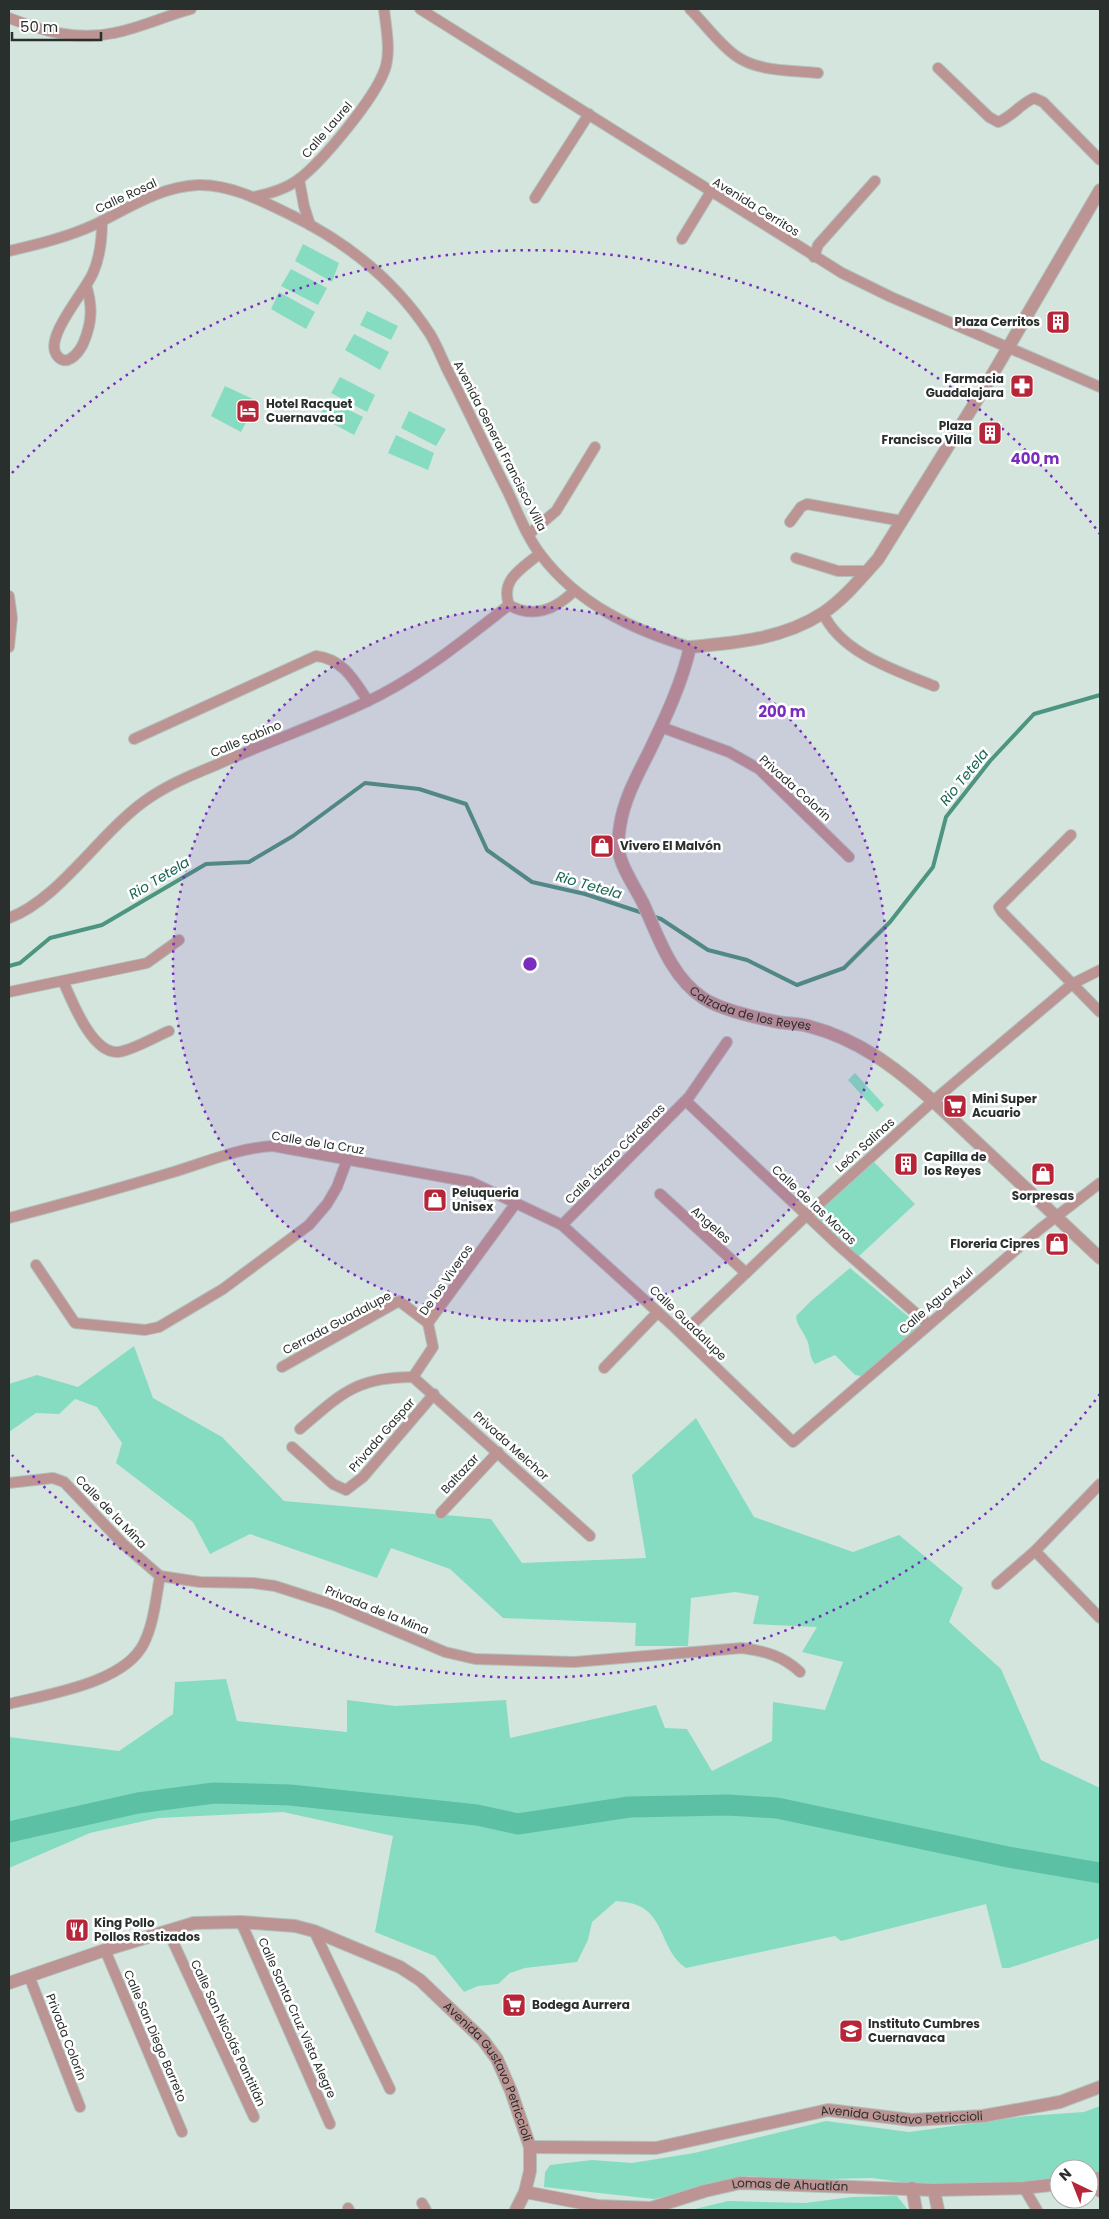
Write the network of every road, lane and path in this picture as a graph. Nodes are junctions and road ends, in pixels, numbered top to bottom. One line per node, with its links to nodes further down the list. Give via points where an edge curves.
1 (191, 9): 5 (street, via 114,33 82,37 35,28)
2 (384, 9): 10 (street, Calle Laurel, via 385,69 346,130)
3 (420, 9): 8 (street, Avenida Cerritos)
4 (690, 9): 7 (street, via 736,56 771,68)
5 (9, 18)
6 (938, 68): 9 (street, via 989,118 998,122 1027,101 1034,98 1043,102)
7 (818, 73)
8 (589, 114): 13 (street, Avenida Cerritos); 15 (street)
9 (1100, 160)
10 (299, 179): 14 (street, Calle Laurel, via 275,192); 17 (street)
11 (874, 182): 20 (street, via 818,245)
12 (1100, 190): 22 (street)
13 (710, 193): 18 (street); 20 (street, Avenida Cerritos)
14 (252, 197): 16 (street, Calle Rosal, via 210,185 185,186 163,191); 17 (street, Calle Rosal)
15 (535, 198)
16 (102, 220): 19 (street, Calle Rosal, via 55,240); 21 (street, via 99,254)
17 (310, 225): 27 (street, Avenida General Francisco Villa, via 347,247 376,270 430,334)
18 (682, 239)
19 (9, 251)
20 (814, 257): 22 (street, Avenida Cerritos, via 891,297)
21 (86, 285): 21 (street, via 54,342 54,350 63,360 75,356 90,326 92,310)
22 (1008, 347): 23 (street, Avenida Cerritos); 25 (street)
23 (1100, 387)
24 (595, 447): 27 (street, via 556,511)
25 (902, 521): 26 (street, via 807,504); 30 (street)
26 (790, 522)
27 (529, 534): 28 (street, Avenida General Francisco Villa)
28 (539, 554): 31 (street, Avenida General Francisco Villa); 33 (street, via 508,584)
29 (796, 558): 30 (street, via 838,571)
30 (868, 571): 34 (street)
31 (574, 591): 33 (street, via 558,604 540,612 518,610); 36 (street, Avenida General Francisco Villa, via 618,619)
32 (9, 596): 35 (street, via 12,618)
33 (509, 605): 38 (street, Calle Sabino, via 409,678)
34 (823, 613): 36 (street, via 761,639); 37 (street, via 832,629 856,650)
35 (9, 647)
36 (690, 647): 39 (street, Calzada de los Reyes, via 686,667)
37 (934, 686)
38 (368, 701): 40 (street, via 351,676 338,664 316,656); 43 (street, Calle Sabino, via 242,753 153,795 128,813 47,894 30,908)
39 (661, 727): 42 (street, Privada Colorín, via 729,752 759,769); 53 (street, Calzada de los Reyes, via 626,798 619,852 675,969 696,993 709,1002 844,1037 873,1053)
40 (134, 739)
41 (1071, 835): 47 (street, via 999,907)
42 (849, 857)
43 (9, 918)
44 (179, 940): 46 (street, via 147,963)
45 (1100, 970): 47 (street, León Salinas)
46 (62, 981): 48 (street); 50 (street, via 85,1027 97,1044 108,1051 119,1052)
47 (1072, 984): 49 (street); 53 (street, León Salinas)
48 (9, 992)
49 (1100, 1012)
50 (169, 1031)
51 (726, 1042): 52 (street, Calle Lázaro Cárdenas)
52 (686, 1101): 58 (street, Calle de las Moras); 61 (street, Calle Lázaro Cárdenas)
53 (933, 1101): 58 (street, León Salinas); 60 (street, Calzada de los Reyes)
54 (347, 1160): 57 (street, Calle de la Cruz, via 471,1182); 59 (street, Calle de la Cruz, via 264,1146); 63 (street, via 337,1187 309,1225 223,1289 159,1326 145,1330 76,1323)
55 (1100, 1183): 60 (street, Calle Agua Azul)
56 (660, 1194): 64 (street, Angeles)
57 (516, 1203): 61 (street, Calle de la Cruz); 66 (street, De los Viveros)
58 (807, 1215): 64 (street, León Salinas); 67 (street, Calle de las Moras)
59 (9, 1218)
60 (1057, 1218): 62 (street, Calzada de los Reyes); 67 (street, Calle Agua Azul, via 1040,1228)
61 (562, 1225): 65 (street, Calle Guadalupe)
62 (1100, 1258)
63 (36, 1265)
64 (746, 1273): 68 (street, León Salinas)
65 (658, 1312): 68 (street, Calle Guadalupe); 70 (street)
66 (428, 1323): 69 (street, Cerrada Guadalupe, via 399,1302); 71 (street, De los Viveros, via 433,1347)
67 (928, 1324): 74 (street, Calle Agua Azul)
68 (682, 1334): 74 (street, Calle Guadalupe)
69 (282, 1367)
70 (604, 1368)
71 (413, 1377): 72 (street, Privada Melchor); 73 (street, via 386,1377 358,1384)
72 (434, 1394): 75 (street, Privada Gaspar, via 363,1477 346,1490 333,1484); 76 (street, Privada Melchor)
73 (300, 1429)
74 (793, 1442)
75 (292, 1447)
76 (498, 1452): 79 (street, Baltazar); 80 (street, Privada Melchor)
77 (9, 1483): 82 (street, Calle de la Mina, via 53,1478 64,1482 123,1544)
78 (1100, 1484): 81 (street)
79 (441, 1513)
80 (590, 1536)
81 (1034, 1550): 83 (street); 84 (street)
82 (160, 1576): 85 (street, Privada de la Mina, via 200,1582 275,1586 334,1605 445,1652 475,1659 574,1662 742,1648 763,1651 787,1660); 86 (street, via 148,1634 131,1661 88,1682)
83 (997, 1584)
84 (1100, 1618)
85 (800, 1672)
86 (9, 1704)
87 (241, 1922): 88 (street, Avenida Gustavo Petriccioli, via 194,1923); 89 (street, Avenida Gustavo Petriccioli, via 295,1926); 97 (street, Calle Santa Cruz Vista Alegre)
88 (168, 1931): 90 (street, Avenida Gustavo Petriccioli); 96 (street, Calle San Nicolás Pantitlán)
89 (314, 1931): 94 (street); 99 (street, Avenida Gustavo Petriccioli, via 400,1967 483,2040 497,2059 511,2090)
90 (105, 1950): 91 (street, Avenida Gustavo Petriccioli); 98 (street, Calle San Diego Barreto)
91 (29, 1976): 92 (street, Avenida Gustavo Petriccioli); 95 (street, Privada Colorín)
92 (9, 1983)
93 (1100, 2086): 99 (street, Avenida Gustavo Petriccioli, via 1060,2102 983,2116 912,2120 828,2110 656,2148)
94 (390, 2089)
95 (80, 2107)
96 (254, 2117)
97 (330, 2124)
98 (182, 2132)
99 (530, 2147): 104 (street, via 530,2171)
100 (1049, 2185): 102 (street, Lomas de Ahuatlán)
101 (912, 2188): 103 (street, Lomas de Ahuatlán); 105 (street, Lomas de Ahuatlán, via 740,2183 651,2208); 107 (street)
102 (1024, 2188): 103 (street, Lomas de Ahuatlán); 109 (street)
103 (934, 2190): 108 (street)
104 (525, 2192): 105 (street, Lomas de Ahuatlán); 106 (street)
105 (600, 2208)
106 (516, 2210)
107 (916, 2210)
108 (938, 2210)
109 (1037, 2210)

